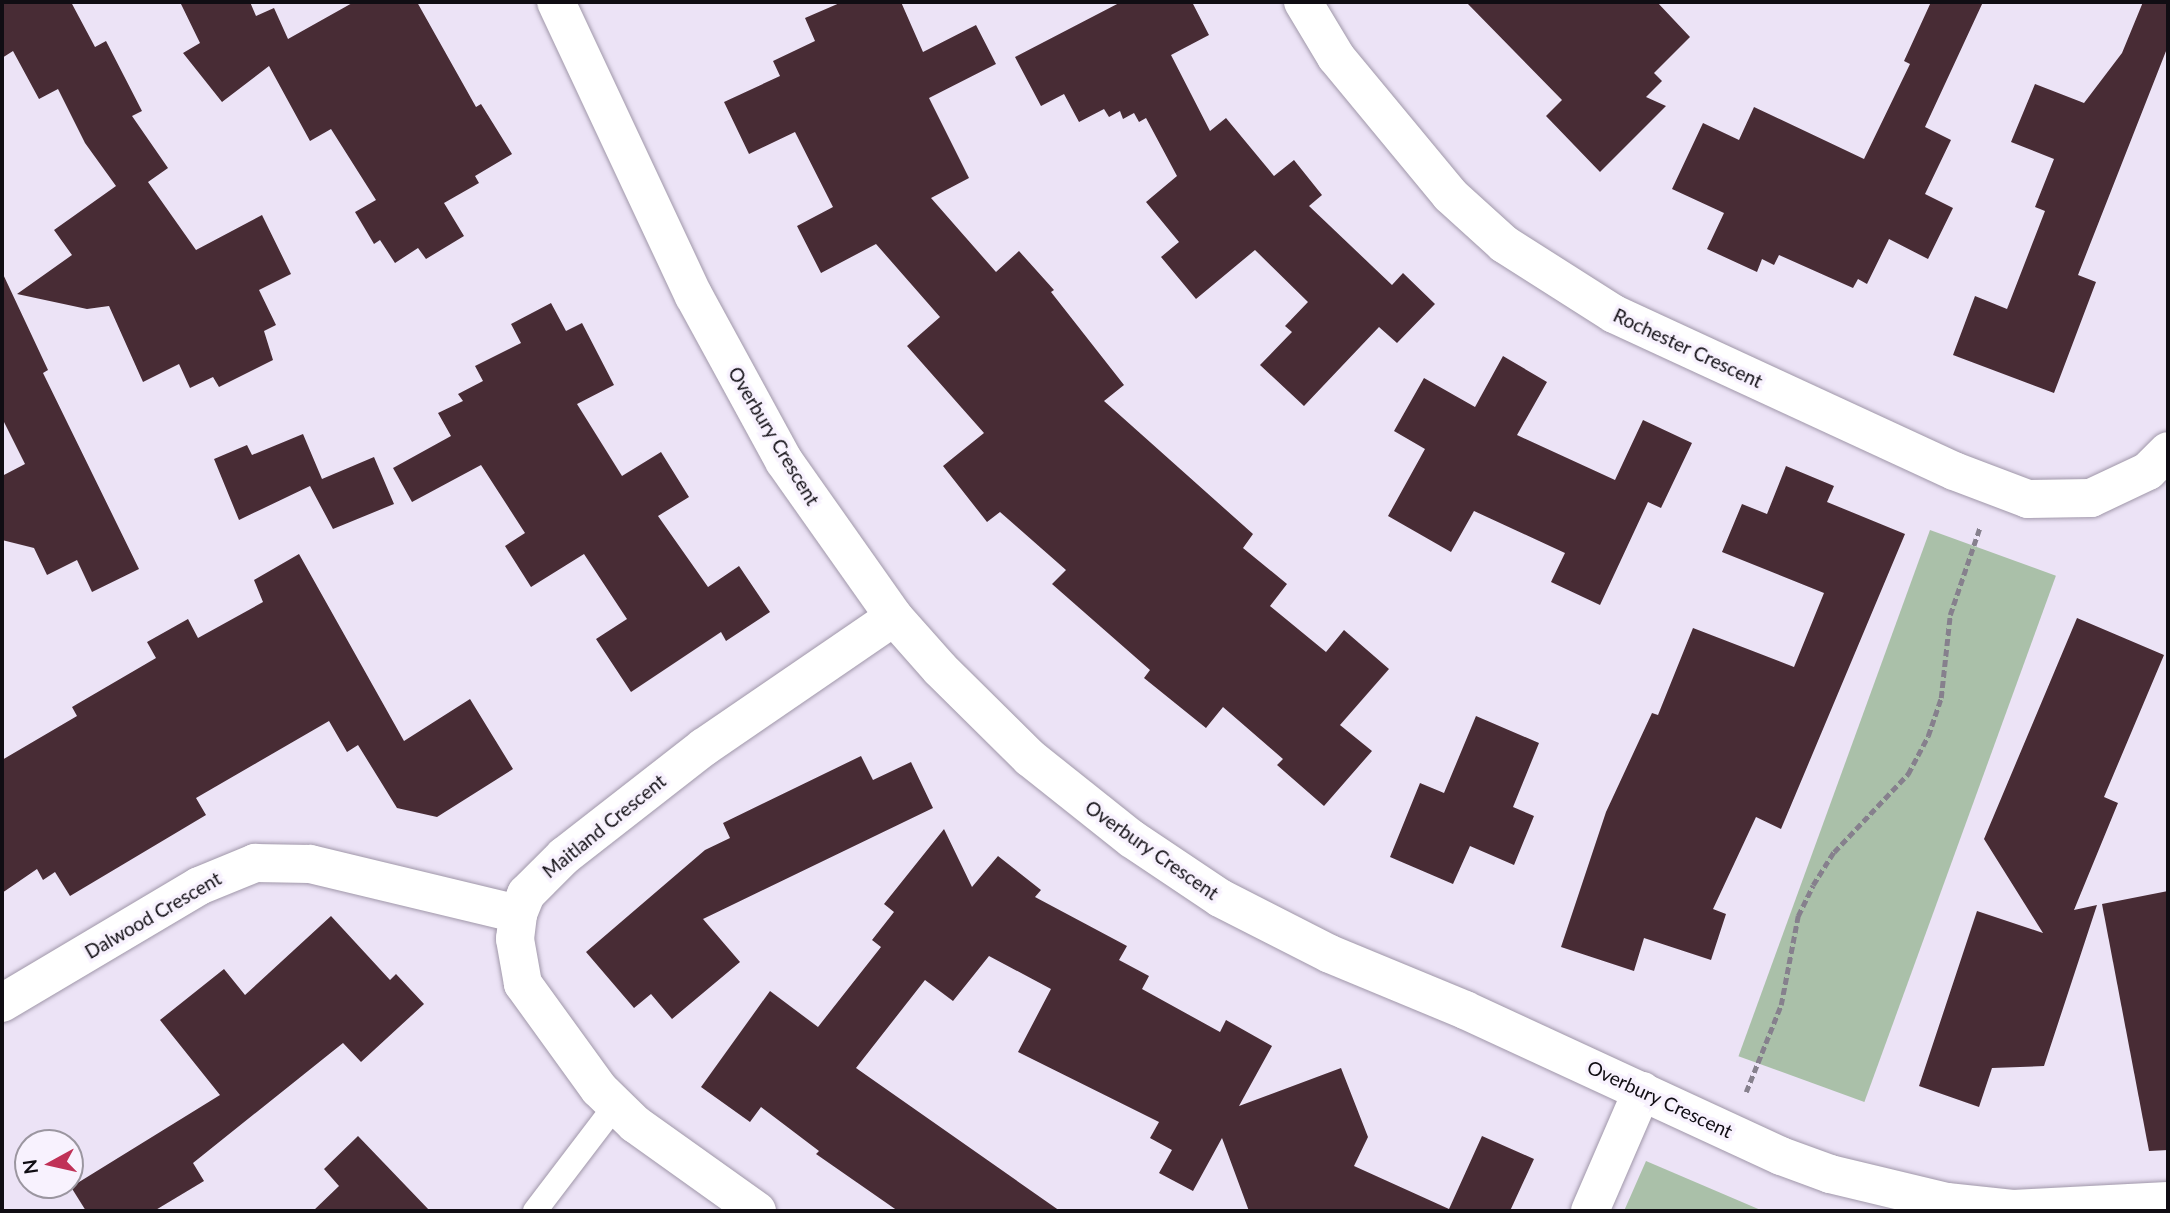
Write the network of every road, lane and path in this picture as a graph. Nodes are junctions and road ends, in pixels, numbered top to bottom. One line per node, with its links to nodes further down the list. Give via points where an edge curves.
1 (556, 2): 5 (street, Overbury Crescent, via 753,410)
2 (1303, 2): 4 (street, Rochester Crescent, via 1336,57 1394,132 1450,195 1527,260 1614,314 1670,342)
3 (2168, 451): 4 (street, Rochester Crescent, via 2147,471 2091,498 2060,502 2028,499)
4 (1996, 488): 10 (path, via 1950,615 1941,698 1928,736 1908,774 1834,852 1813,885 1798,916 1780,1005)
5 (894, 617): 6 (street, Maitland Crescent, via 704,747 564,856 526,894); 8 (street, Overbury Crescent, via 1030,758 1183,875 1330,954)
6 (518, 914): 7 (street, Dalwood Crescent, via 310,864 255,863 199,886); 9 (street, Maitland Crescent, via 515,939 523,984)
7 (2, 1003)
8 (1642, 1091): 10 (street, Overbury Crescent); 14 (street)
9 (615, 1106): 12 (lane); 13 (street, Maitland Crescent)
10 (1729, 1131): 11 (street, Overbury Crescent, via 1830,1174 1947,1202 2064,1209)
11 (2168, 1201)
12 (535, 1211)
13 (757, 1211)
14 (1590, 1211)

